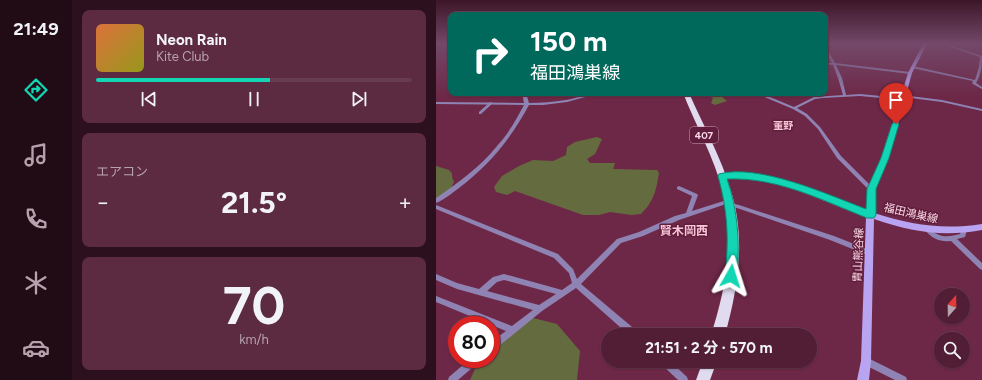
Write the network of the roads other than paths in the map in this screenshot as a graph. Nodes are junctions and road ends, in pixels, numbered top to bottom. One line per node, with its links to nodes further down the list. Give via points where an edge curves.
1 (915, 62): 5 (main road, 胄山熊谷線)
2 (982, 62): 6 (street)
3 (828, 63): 4 (street)
4 (833, 64): 5 (street); 12 (street)
5 (911, 70): 6 (street); 13 (main road, 胄山熊谷線)
6 (976, 80): 7 (street, via 974,84)
7 (982, 88)
8 (525, 96): 17 (street)
9 (586, 96): 17 (street, via 558,103)
10 (687, 96): 21 (highway, 407)
11 (765, 96): 18 (street)
12 (845, 96): 13 (street); 14 (street)
13 (903, 97): 19 (street, via 942,101); 23 (main road, 胄山熊谷線, via 889,146)
14 (814, 98): 18 (street)
15 (491, 103): 16 (street); 17 (street); 20 (street)
16 (436, 104)
17 (527, 104): 24 (street, via 503,144 494,154 476,172)
18 (794, 108): 23 (street, via 812,121 839,157)
19 (982, 110)
20 (480, 113)
21 (722, 176): 25 (highway, 407); 28 (main road, 福田鴻巣線, via 744,175 780,181)
22 (679, 188): 27 (street, via 695,195)
23 (871, 189): 28 (main road, 胄山熊谷線)
24 (436, 201)
25 (730, 203): 27 (street); 33 (street); 42 (highway, 407, via 732,266 727,304)
26 (436, 207): 36 (street, via 556,256 571,271)
27 (689, 214): 36 (street, via 619,241)
28 (871, 215): 30 (main road, 福田鴻巣線); 33 (main road, 胄山熊谷線)
29 (982, 227): 31 (main road, 福田鴻巣線)
30 (928, 230): 31 (main road, 福田鴻巣線); 32 (street, via 937,237)
31 (964, 230): 32 (street, via 963,235)
32 (953, 239): 34 (street)
33 (870, 253): 45 (main road, 胄山熊谷線)
34 (982, 267)
35 (436, 277): 37 (street)
36 (576, 284): 38 (street); 41 (street)
37 (481, 292): 38 (street, via 495,279 504,277); 40 (street)
38 (563, 293): 40 (street)
39 (436, 298): 43 (street)
40 (540, 309): 43 (street)
41 (627, 328)
42 (720, 328)
43 (513, 330): 44 (street)
44 (500, 341)
45 (866, 360): 52 (main road, 胄山熊谷線); 53 (street)
46 (466, 368): 49 (street)
47 (671, 368): 50 (street)
48 (707, 368): 51 (highway)
49 (452, 380)
50 (684, 380)
51 (702, 380)
52 (863, 380)
53 (902, 380)

